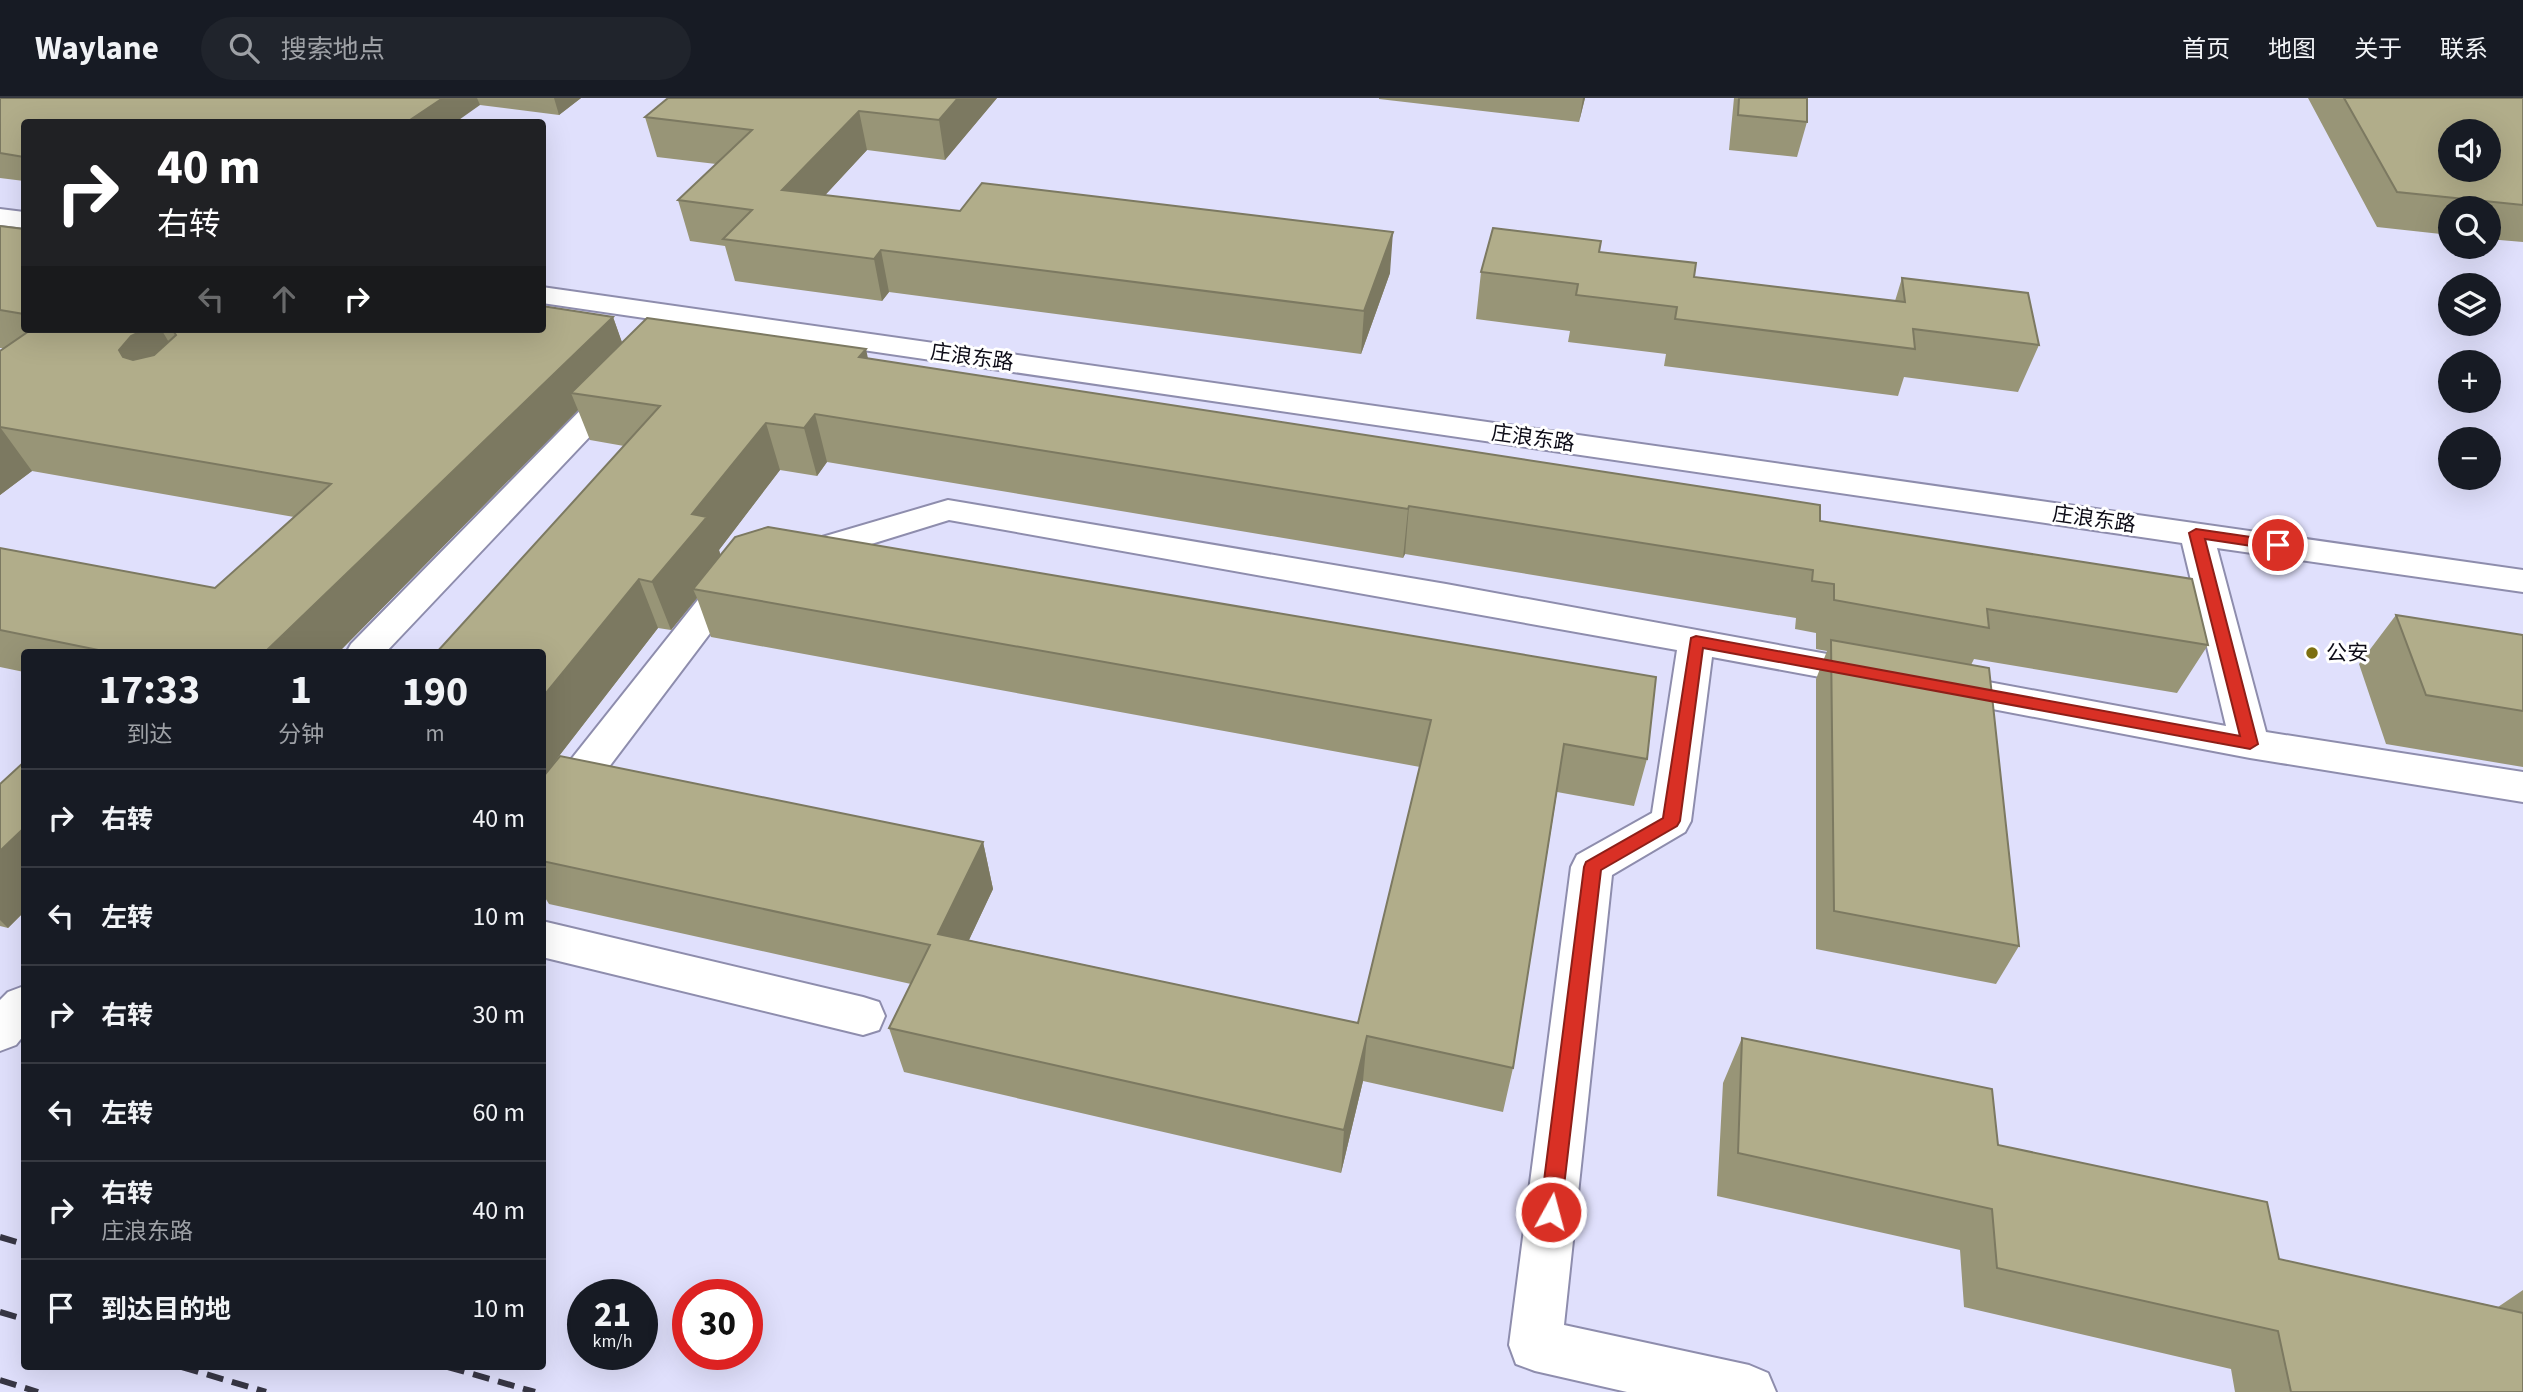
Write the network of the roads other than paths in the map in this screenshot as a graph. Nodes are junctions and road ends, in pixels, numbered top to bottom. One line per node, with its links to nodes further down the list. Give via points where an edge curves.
1 (0, 217): 2 (street)
2 (21, 220)
3 (546, 296): 4 (street, 庄浪东路)
4 (688, 317): 5 (street, 庄浪东路); 8 (street)
5 (2196, 533): 6 (street, 庄浪东路); 9 (street)
6 (2523, 581)
7 (1696, 642): 9 (street); 11 (street, via 948,510 737,575); 16 (street, via 1671,821 1592,867 1535,1345)
8 (368, 649)
9 (2250, 744): 10 (street)
10 (2523, 787)
11 (546, 821)
12 (546, 940): 14 (street)
13 (21, 1008): 15 (street)
14 (863, 1016)
15 (0, 1031)
16 (1749, 1392)

